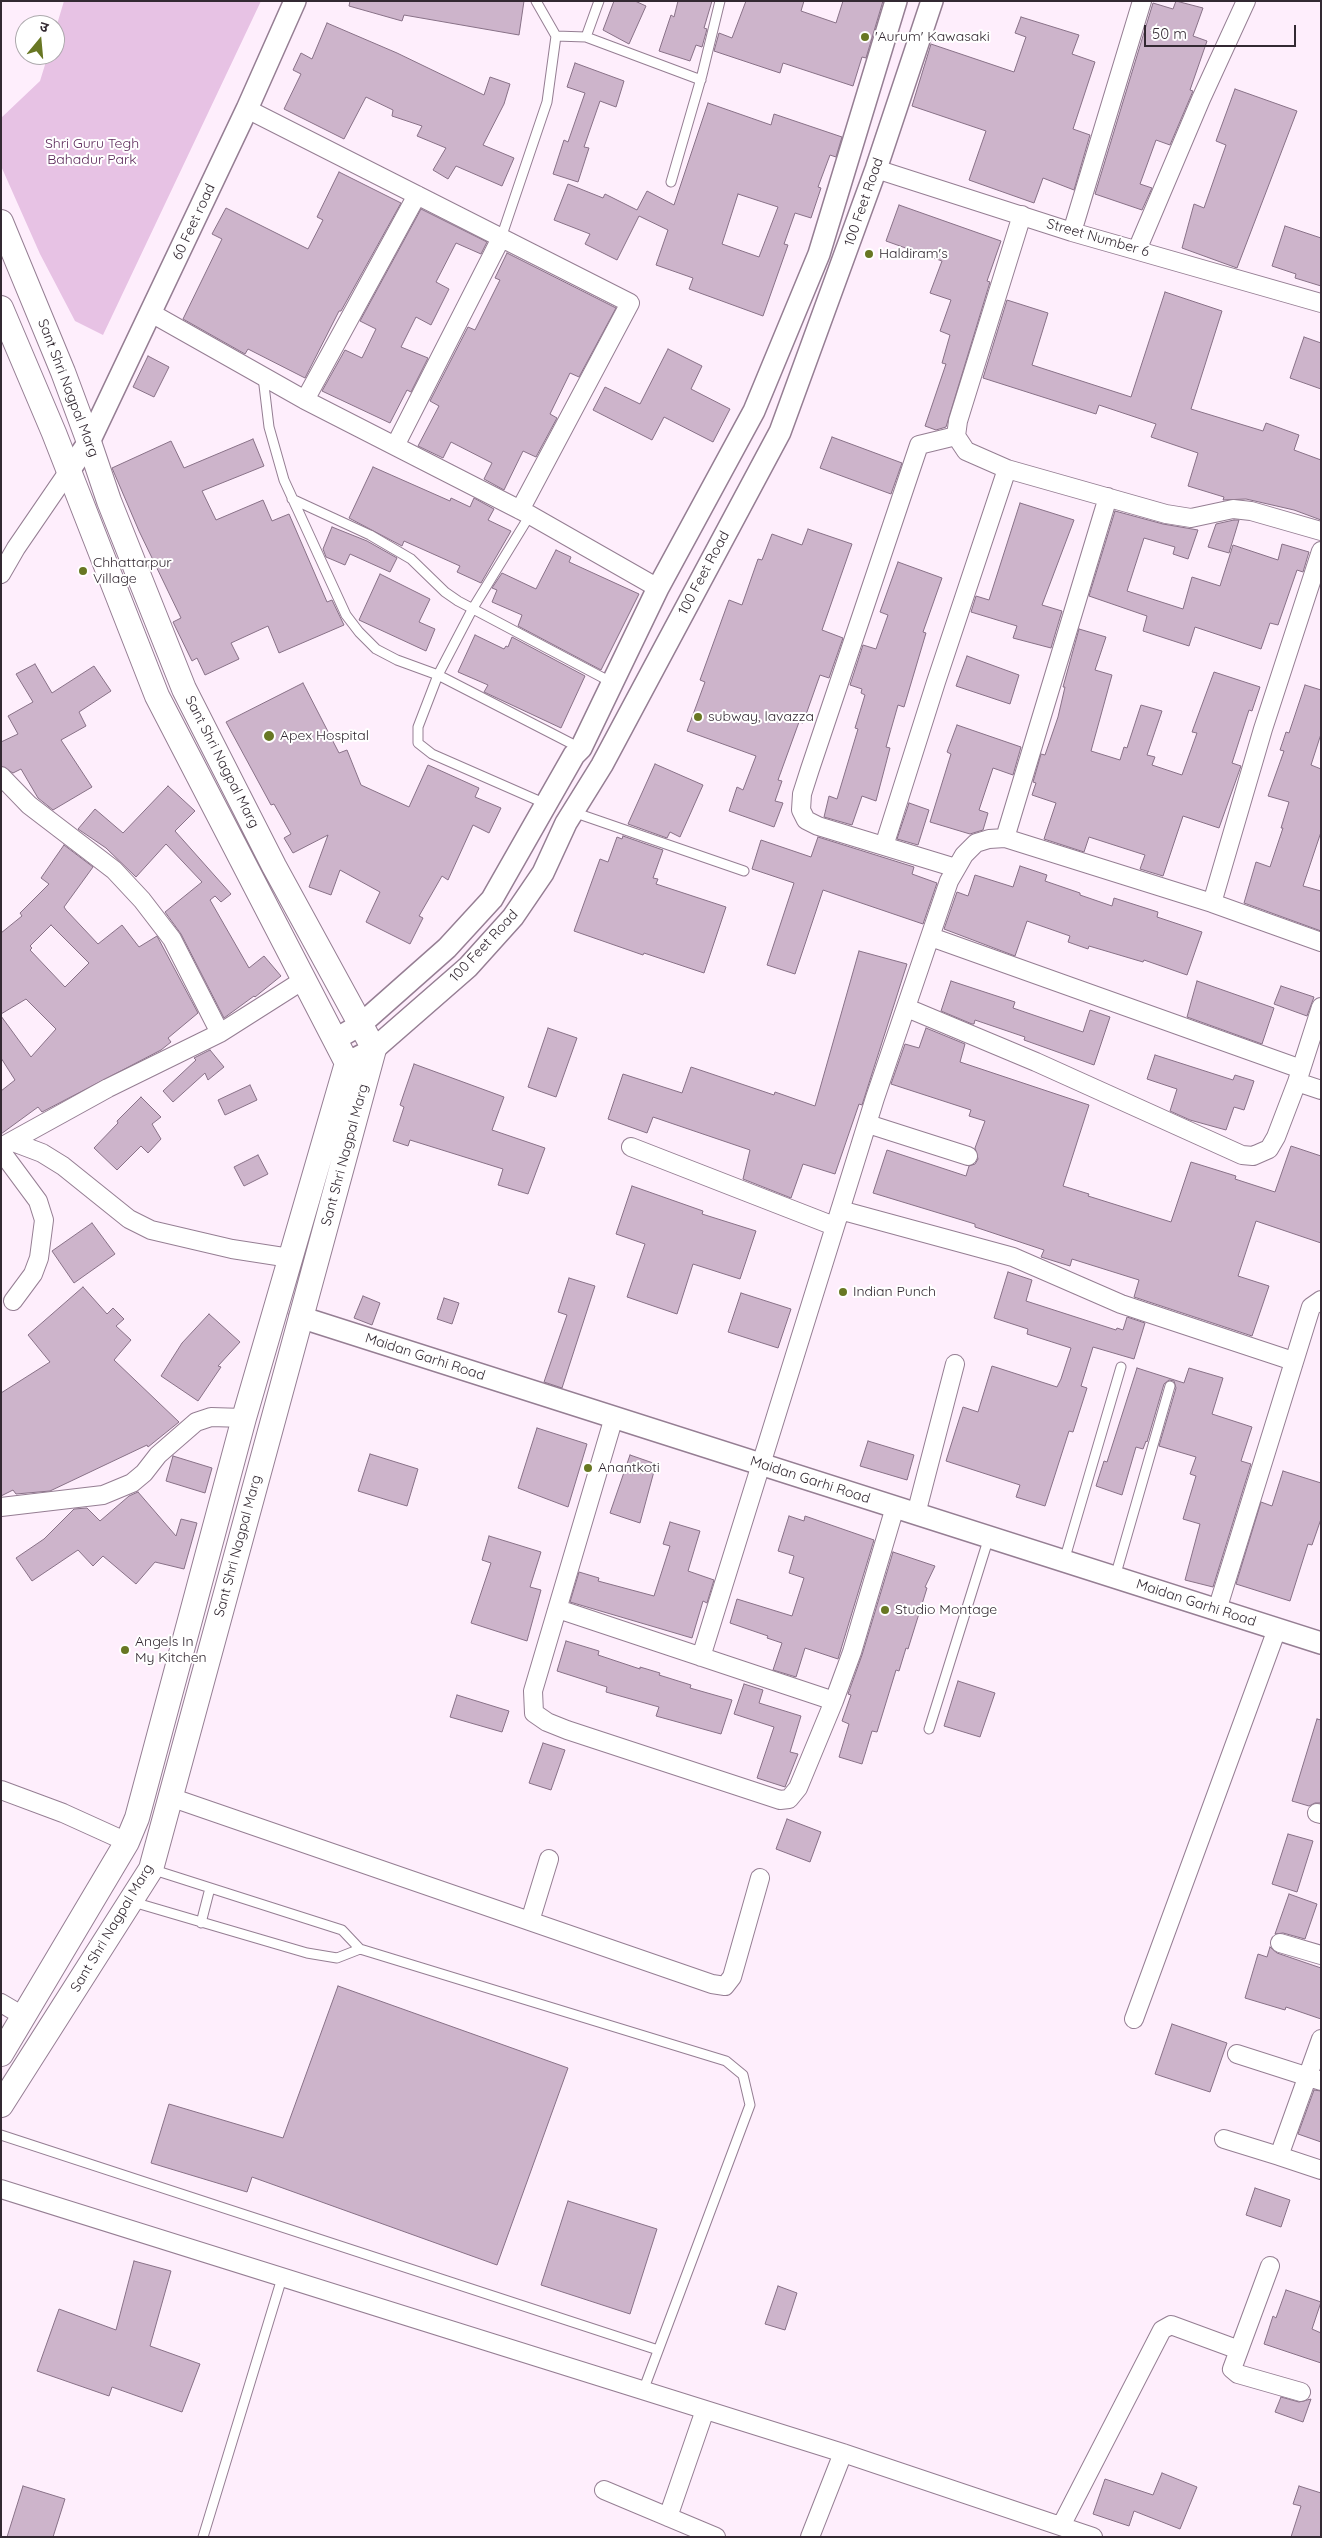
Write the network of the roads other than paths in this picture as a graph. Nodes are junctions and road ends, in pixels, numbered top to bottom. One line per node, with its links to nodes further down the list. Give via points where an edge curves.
1 (295, 1): 12 (street, 60 Feet road)
2 (536, 1): 9 (lane)
3 (599, 1): 10 (lane)
4 (720, 1): 11 (lane)
5 (896, 1): 37 (street, 100 Feet Road, via 819,254 754,411)
6 (932, 1): 13 (street, 100 Feet Road)
7 (1142, 1): 18 (street)
8 (1246, 1): 20 (street)
9 (556, 36): 10 (lane); 19 (lane, via 547,102)
10 (586, 37): 11 (lane)
11 (700, 80): 14 (lane)
12 (247, 109): 15 (street); 23 (street, 60 Feet road)
13 (876, 169): 16 (street, Street Number 6); 44 (street, 100 Feet Road, via 780,432 602,765)
14 (671, 182)
15 (417, 195): 19 (street); 25 (street)
16 (1022, 215): 18 (street, Street Number 6); 26 (street, via 966,392)
17 (1, 222): 27 (main road, Sant Shri Nagpal Marg)
18 (1072, 232): 20 (street, Street Number 6)
19 (501, 238): 28 (street); 33 (street, via 630,303)
20 (1137, 250): 21 (street, Street Number 6)
21 (1321, 303)
22 (1, 308): 30 (main road, Sant Shri Nagpal Marg)
23 (151, 313): 24 (street); 27 (street, 60 Feet road)
24 (263, 377): 25 (street); 32 (lane, via 269,427)
25 (305, 400): 28 (street)
26 (956, 436): 29 (street, via 966,451); 46 (street, via 919,445 802,794 801,810 806,820)
27 (89, 442): 30 (street, 60 Feet road); 55 (main road, Sant Shri Nagpal Marg, via 108,501 184,688 274,866)
28 (395, 446): 33 (street)
29 (1007, 469): 31 (street); 46 (street)
30 (68, 472): 36 (street); 52 (main road, Sant Shri Nagpal Marg, via 158,696)
31 (1108, 497): 34 (street, via 1191,518 1233,509 1251,511); 45 (street)
32 (292, 499): 38 (lane, via 370,535 411,559 445,592); 39 (lane, via 346,615 359,632 376,649)
33 (525, 512): 37 (street); 38 (lane)
34 (1321, 532)
35 (1321, 551): 49 (street, via 1263,729)
36 (1, 574)
37 (658, 588): 40 (street, 100 Feet Road)
38 (473, 608): 39 (lane); 40 (lane)
39 (438, 675): 41 (lane); 43 (lane, via 418,726 418,743 432,754)
40 (611, 682): 41 (street, 100 Feet Road)
41 (581, 748): 43 (street, 100 Feet Road)
42 (1, 776): 56 (street, via 29,805 114,870 142,900 172,939)
43 (546, 804): 55 (street, 100 Feet Road, via 492,899 447,948)
44 (573, 812): 48 (lane); 58 (street, 100 Feet Road, via 543,873 513,917 468,967)
45 (1005, 838): 47 (street, via 976,843); 49 (street)
46 (884, 846): 47 (street)
47 (956, 868): 50 (street)
48 (744, 871)
49 (1212, 903): 51 (street)
50 (931, 936): 54 (street); 60 (street)
51 (1321, 942)
52 (304, 979): 56 (street); 57 (main road, Sant Shri Nagpal Marg)
53 (1321, 1007): 60 (street)
54 (907, 1008): 60 (street, via 1242,1155 1260,1155 1269,1149); 62 (street)
55 (360, 1025): 57 (street, 100 Feet Road); 58 (main road, Sant Shri Nagpal Marg)
56 (220, 1033): 63 (street, via 108,1088)
57 (336, 1039): 59 (main road, Sant Shri Nagpal Marg)
58 (374, 1049): 59 (street, 100 Feet Road); 70 (main road, Sant Shri Nagpal Marg)
59 (347, 1063): 67 (main road, Sant Shri Nagpal Marg)
60 (1299, 1076): 61 (street)
61 (1321, 1090)
62 (868, 1124): 65 (street); 66 (street)
63 (5, 1147): 67 (street, via 42,1153 129,1219 151,1230 232,1249); 69 (street, via 38,1201 44,1220 39,1258 33,1274)
64 (631, 1147): 66 (street)
65 (968, 1156)
66 (837, 1218): 71 (street, via 1013,1257 1121,1304); 77 (street)
67 (290, 1258): 76 (main road, Sant Shri Nagpal Marg)
68 (1321, 1300): 71 (street, via 1311,1307)
69 (13, 1301)
70 (300, 1317): 75 (street, Maidan Garhi Road); 92 (main road, Sant Shri Nagpal Marg)
71 (1293, 1361): 85 (street)
72 (956, 1364): 80 (street)
73 (1121, 1367): 82 (lane)
74 (1170, 1386): 83 (lane)
75 (614, 1417): 77 (street, Maidan Garhi Road); 84 (street)
76 (244, 1418): 79 (street, via 211,1416 196,1422 132,1483 103,1496); 93 (main road, Sant Shri Nagpal Marg, via 137,1818)
77 (759, 1464): 78 (street, Maidan Garhi Road); 88 (street)
78 (895, 1507): 80 (street, Maidan Garhi Road); 89 (street)
79 (1, 1508)
80 (916, 1514): 81 (street, Maidan Garhi Road)
81 (989, 1537): 82 (street, Maidan Garhi Road); 90 (lane)
82 (1064, 1561): 83 (street, Maidan Garhi Road)
83 (1115, 1577): 85 (street, Maidan Garhi Road)
84 (558, 1609): 88 (street); 89 (street, via 533,1691 534,1712 547,1722 576,1733 780,1800 789,1799 798,1788)
85 (1216, 1610): 86 (street, Maidan Garhi Road)
86 (1277, 1629): 87 (street, Maidan Garhi Road); 106 (street)
87 (1321, 1643)
88 (701, 1657): 89 (street)
89 (834, 1701)
90 (929, 1729)
91 (1, 1790): 93 (street, via 63,1813)
92 (170, 1797): 95 (main road, Sant Shri Nagpal Marg); 99 (street)
93 (126, 1842): 105 (main road, Sant Shri Nagpal Marg)
94 (549, 1859): 99 (street)
95 (151, 1868): 97 (lane); 98 (main road, Sant Shri Nagpal Marg)
96 (760, 1878): 99 (street, via 732,1977 725,1986)
97 (210, 1888): 100 (lane); 102 (lane, via 342,1930)
98 (130, 1902): 100 (lane); 111 (main road, Sant Shri Nagpal Marg)
99 (530, 1921)
100 (201, 1923): 102 (lane, via 337,1958)
101 (1280, 1943): 103 (street)
102 (360, 1949): 119 (lane, via 726,2061 743,2075 750,2104)
103 (1321, 1955)
104 (1, 2003): 105 (street)
105 (23, 2016): 108 (main road, Sant Shri Nagpal Marg)
106 (1134, 2019)
107 (1321, 2039): 110 (street)
108 (1, 2054)
109 (1237, 2054): 110 (street)
110 (1313, 2079): 114 (street)
111 (1, 2105)
112 (1, 2135): 119 (lane)
113 (1224, 2140): 114 (street)
114 (1279, 2156): 115 (street)
115 (1321, 2170)
116 (1, 2189): 118 (street)
117 (1270, 2266): 120 (street)
118 (282, 2278): 121 (street); 128 (lane)
119 (658, 2350): 121 (lane)
120 (1239, 2350): 122 (street, via 1232,2369 1238,2374); 127 (street, via 1171,2325 1162,2330)
121 (643, 2391): 123 (street)
122 (1301, 2392)
123 (705, 2410): 124 (street); 126 (street)
124 (843, 2453): 127 (street); 130 (street)
125 (604, 2490): 126 (street)
126 (668, 2517): 129 (street)
127 (1061, 2526): 131 (street)
128 (203, 2537)
129 (716, 2537)
130 (810, 2537)
131 (1093, 2537)

